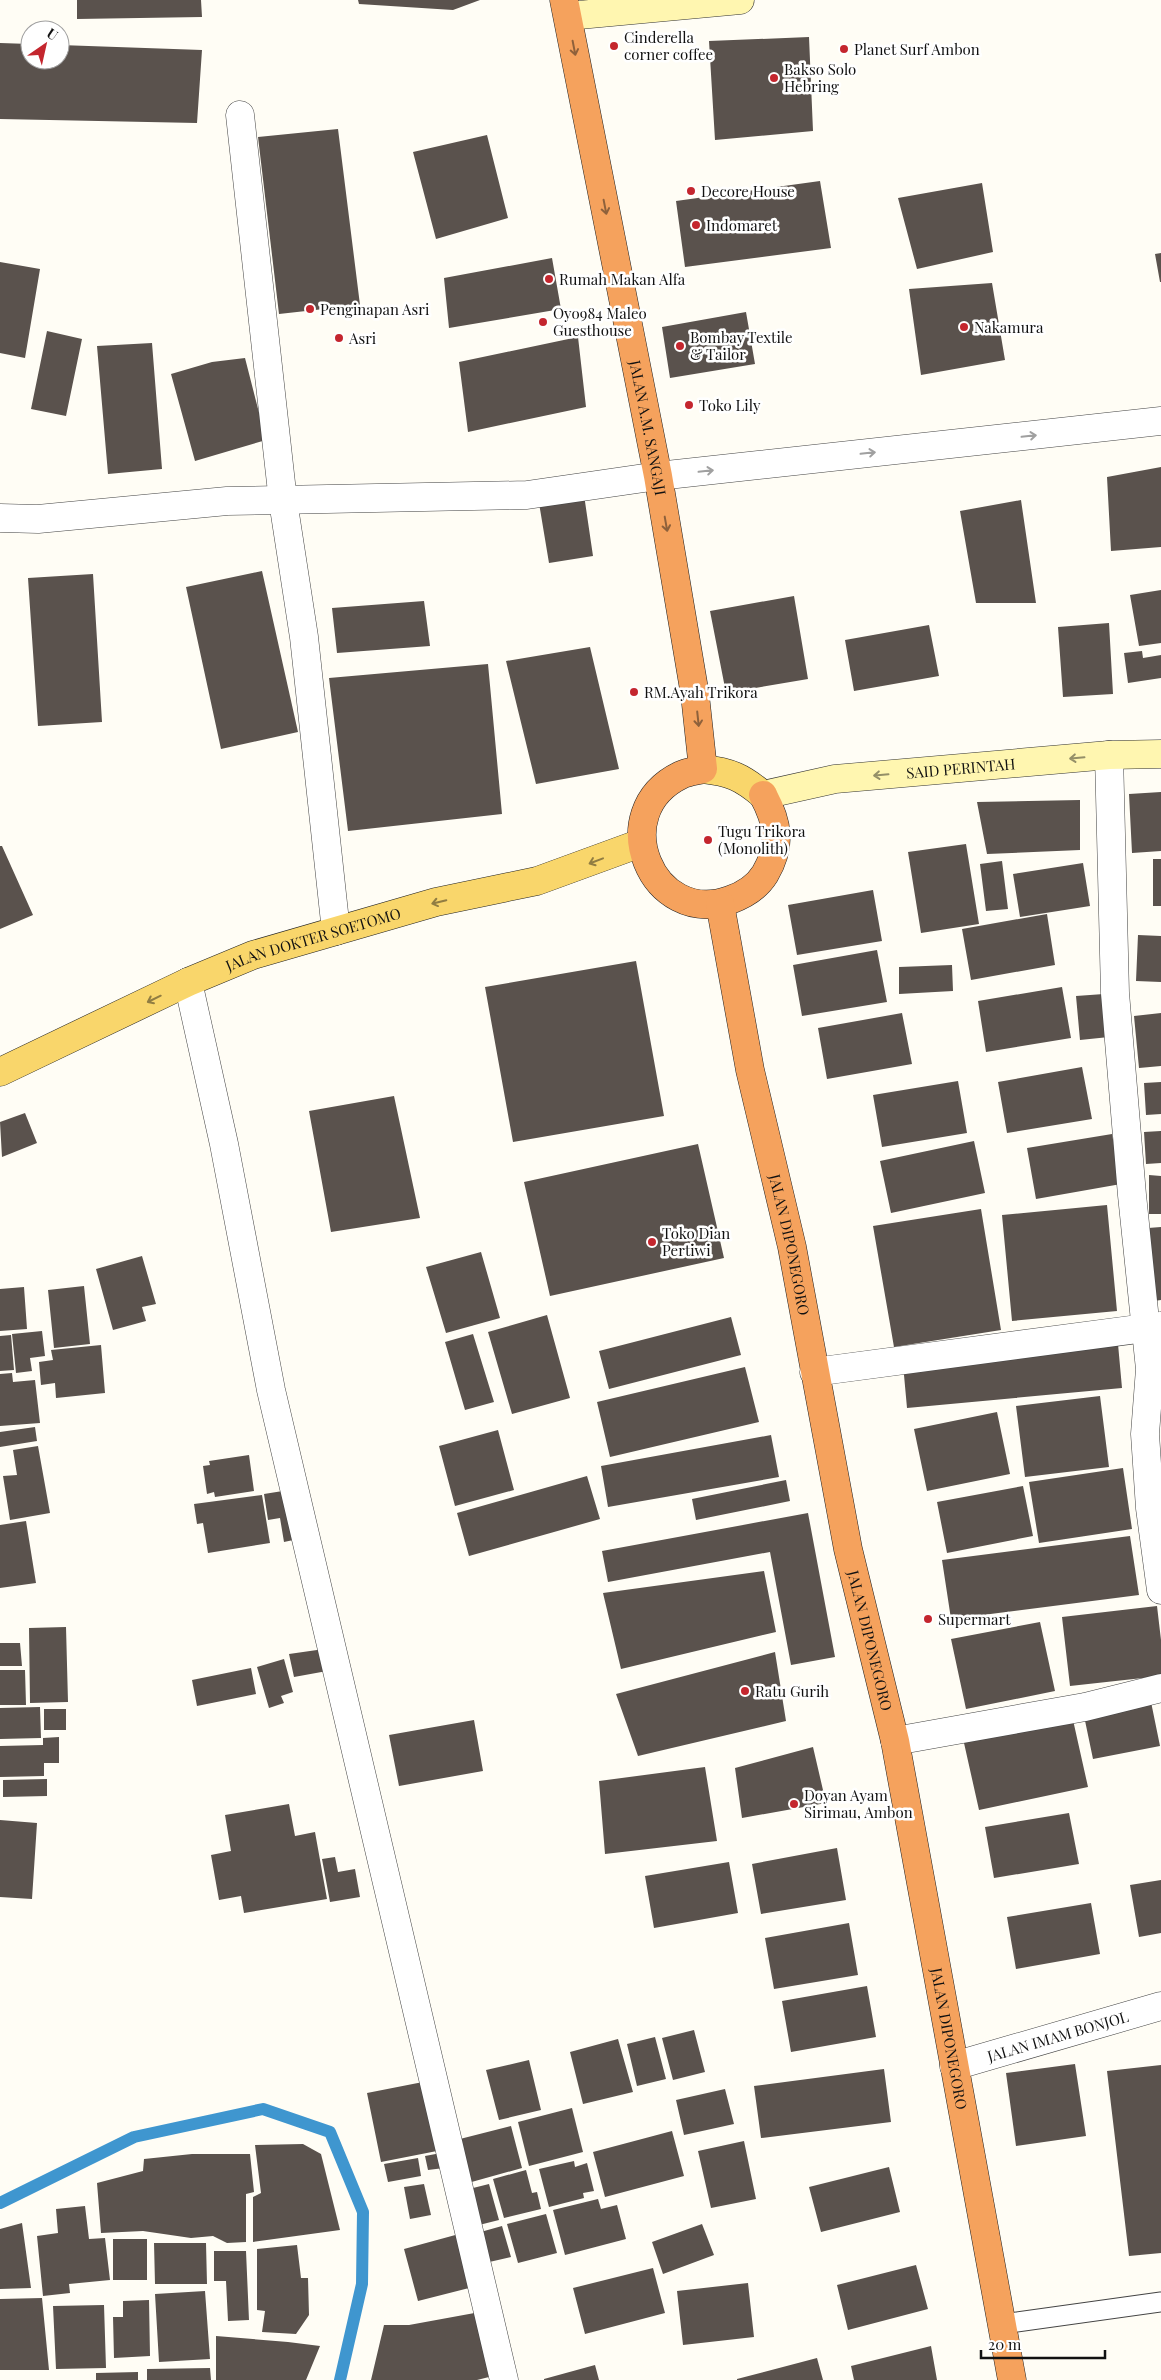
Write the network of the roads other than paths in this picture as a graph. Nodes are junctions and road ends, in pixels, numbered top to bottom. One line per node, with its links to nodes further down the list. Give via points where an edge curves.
1 (740, 0): 2 (main road)
2 (566, 8): 5 (highway, JALAN A.M. SANGAJI, one-way to 5)
3 (240, 115): 6 (street)
4 (1161, 421): 5 (street, one-way to 4)
5 (658, 476): 6 (street, via 527,495); 10 (highway, JALAN A.M. SANGAJI, one-way to 10, via 695,695)
6 (283, 501): 7 (street, via 227,501 38,519); 14 (street, via 304,638)
7 (0, 518)
8 (1161, 754): 9 (main road, SAID PERINTAH)
9 (1109, 755): 11 (main road, SAID PERINTAH, one-way to 11, via 835,780); 17 (street, via 1115,992)
10 (703, 769): 11 (main road, via 724,771 746,780); 12 (highway, via 682,774 655,796 642,822)
11 (763, 795): 13 (highway, via 774,816 777,839 772,862 760,882 742,896)
12 (642, 843): 13 (highway, via 646,864 658,882 675,896 697,904); 14 (main road, JALAN DOKTER SOETOMO, one-way to 14, via 537,881 436,902)
13 (720, 904): 18 (highway, JALAN DIPONEGORO, via 750,1070 792,1247)
14 (336, 931): 15 (main road, JALAN DOKTER SOETOMO, via 253,955)
15 (188, 982): 16 (main road, JALAN DOKTER SOETOMO, one-way to 16); 26 (street, via 224,1144 271,1390)
16 (0, 1072)
17 (1153, 1327): 18 (street); 19 (street, via 1146,1434 1148,1488)
18 (814, 1372): 21 (highway, JALAN DIPONEGORO, via 848,1549)
19 (1161, 1590)
20 (1161, 1688): 21 (street, via 1085,1706)
21 (895, 1741): 23 (highway, JALAN DIPONEGORO)
22 (1161, 2006): 23 (street, JALAN IMAM BONJOL)
23 (954, 2066): 25 (highway, JALAN DIPONEGORO)
24 (1161, 2302): 25 (lane)
25 (1002, 2324): 27 (highway, JALAN DIPONEGORO)
26 (504, 2380)
27 (1012, 2380)

